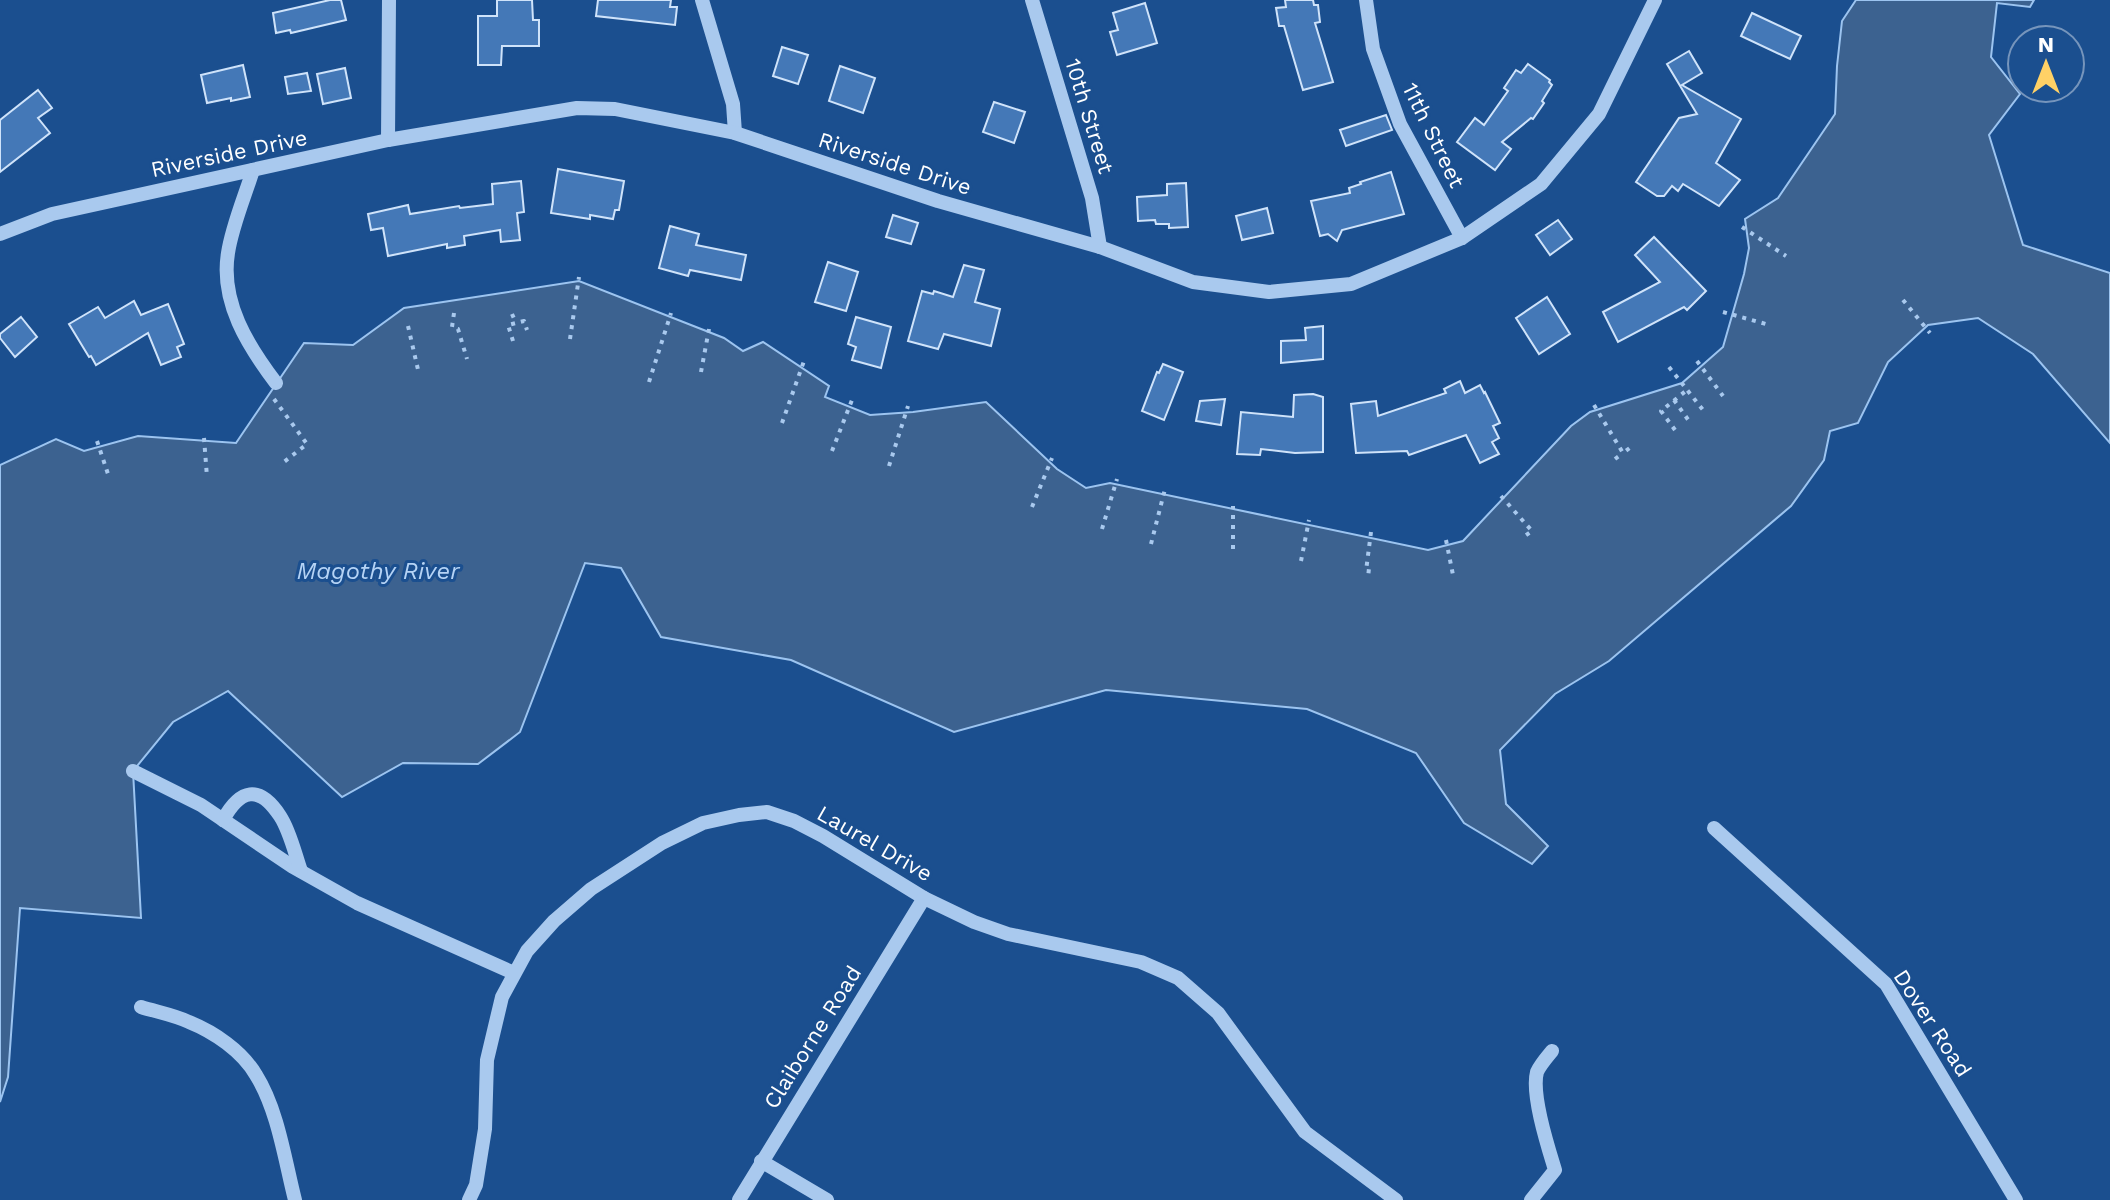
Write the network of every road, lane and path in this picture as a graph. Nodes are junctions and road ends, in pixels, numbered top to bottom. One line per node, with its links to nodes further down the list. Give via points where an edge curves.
1 (389, 0): 7 (street)
2 (702, 0): 6 (street, via 733,104)
3 (1032, 0): 12 (street, 10th Street, via 1092,198)
4 (1366, 0): 11 (street, 11th Street, via 1373,49 1400,124)
5 (1655, 0): 11 (street, Riverside Drive, via 1599,114 1541,184)
6 (735, 133): 7 (street, Riverside Drive, via 615,109 577,108); 12 (street, Riverside Drive, via 938,201)
7 (388, 140): 8 (street, Riverside Drive)
8 (253, 170): 10 (street, Riverside Drive, via 52,214); 35 (street, via 228,254 227,286 240,327)
9 (1742, 227): 13 (path)
10 (0, 234)
11 (1462, 238): 12 (street, Riverside Drive, via 1351,284 1269,292 1193,282)
12 (1100, 247)
13 (1786, 256)
14 (579, 277): 26 (path)
15 (1903, 300): 25 (path)
16 (1723, 312): 21 (path)
17 (454, 313): 28 (path, via 452,327 458,329)
18 (671, 313): 34 (path)
19 (512, 314): 20 (path)
20 (516, 323): 24 (path, via 524,321); 27 (path, via 508,325)
21 (1766, 324)
22 (408, 326): 33 (path)
23 (709, 329): 32 (path)
24 (527, 330)
25 (1930, 333)
26 (570, 339)
27 (513, 341)
28 (467, 359)
29 (804, 361): 44 (path)
30 (1697, 361): 37 (path)
31 (1669, 367): 36 (path)
32 (701, 372)
33 (419, 374)
34 (649, 382)
35 (272, 386): 53 (path, via 307,444)
36 (1687, 390): 39 (path); 42 (path)
37 (1723, 396)
38 (852, 400): 49 (path)
39 (1674, 400): 43 (path); 45 (path, via 1661,411)
40 (1594, 405): 50 (path)
41 (908, 406): 54 (path)
42 (1703, 410)
43 (1689, 421)
44 (782, 423)
45 (1675, 430)
46 (204, 438): 56 (path)
47 (97, 441): 55 (path)
48 (1631, 447): 50 (path)
49 (832, 451)
50 (1623, 453): 52 (path)
51 (1052, 458): 61 (path)
52 (1615, 459)
53 (280, 465)
54 (889, 466)
55 (109, 477)
56 (207, 477)
57 (1117, 479): 63 (path)
58 (1165, 489): 67 (path)
59 (1501, 496): 65 (path, via 1532,531)
60 (1233, 506): 68 (path)
61 (1032, 507)
62 (1309, 520): 69 (path)
63 (1102, 529)
64 (1371, 532): 70 (path, via 1366,571)
65 (1522, 538)
66 (1446, 540): 71 (path)
67 (1151, 544)
68 (1233, 549)
69 (1301, 561)
70 (1376, 572)
71 (1453, 575)
72 (133, 771): 73 (street)
73 (223, 820): 75 (street); 75 (street, via 242,795 265,800 281,817)
74 (1714, 828): 87 (street, Dover Road, via 1886,984)
75 (301, 871): 77 (street, via 357,903)
76 (924, 898): 77 (street, Laurel Drive, via 794,821 767,812 739,815 703,823 662,843 591,889 554,921); 80 (street, Claiborne Road); 85 (street, Laurel Drive, via 1008,934 1141,962 1178,978 1218,1013 1305,1132)
77 (514, 973): 82 (street, Laurel Drive, via 502,997 487,1060 485,1129)
78 (141, 1007): 81 (street, via 188,1021 218,1037 256,1075 272,1110)
79 (1552, 1051): 86 (street, via 1538,1070 1536,1083 1555,1170)
80 (761, 1161): 83 (street, Claiborne Road); 84 (street)
81 (295, 1200)
82 (469, 1200)
83 (739, 1200)
84 (827, 1200)
85 (1396, 1200)
86 (1531, 1200)
87 (2016, 1200)

